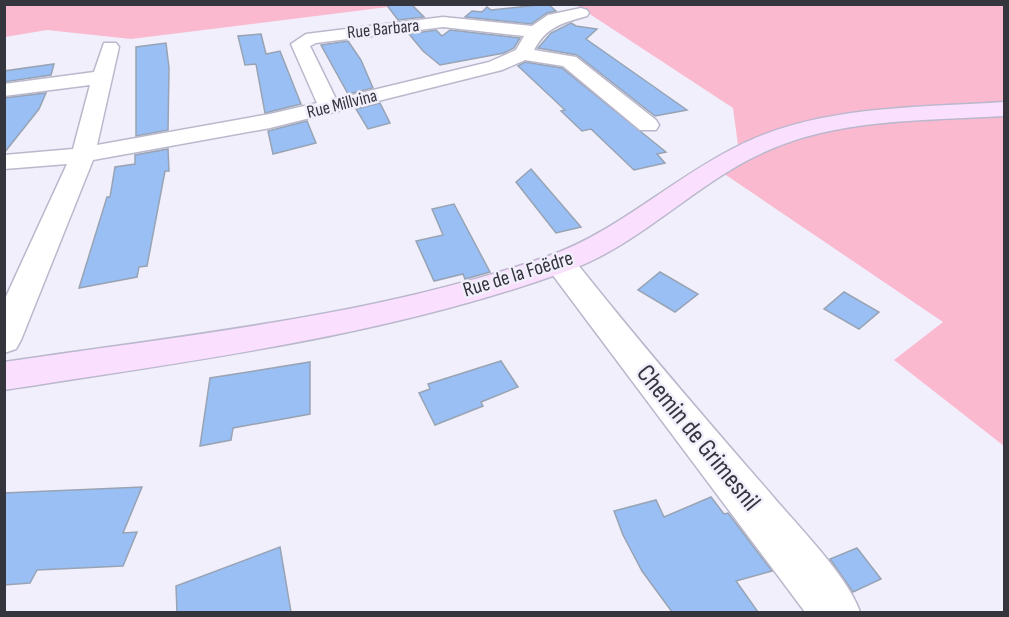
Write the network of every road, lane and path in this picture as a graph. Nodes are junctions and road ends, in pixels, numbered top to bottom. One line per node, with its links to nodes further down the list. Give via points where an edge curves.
1 (581, 13): 2 (street, via 554,19)
2 (535, 32): 4 (street); 7 (street, Rue Barbara, via 442,22 312,38 300,44)
3 (110, 47): 5 (street)
4 (523, 54): 7 (street, Rue Millvina, via 495,66); 9 (street, via 569,61)
5 (102, 77): 6 (street); 10 (street)
6 (4, 90)
7 (329, 107): 10 (street, Rue Millvina, via 270,122)
8 (1005, 109): 12 (street, Rue de la Foëdre, via 875,119 774,138 745,151 615,236)
9 (648, 125)
10 (83, 155): 11 (street, Rue Millvina); 13 (street)
11 (4, 162)
12 (560, 263): 14 (street, Rue de la Foëdre, via 368,315); 15 (street, Chemin de Grimesnil, via 601,320 783,541)
13 (4, 340)
14 (4, 376)
15 (835, 612)

